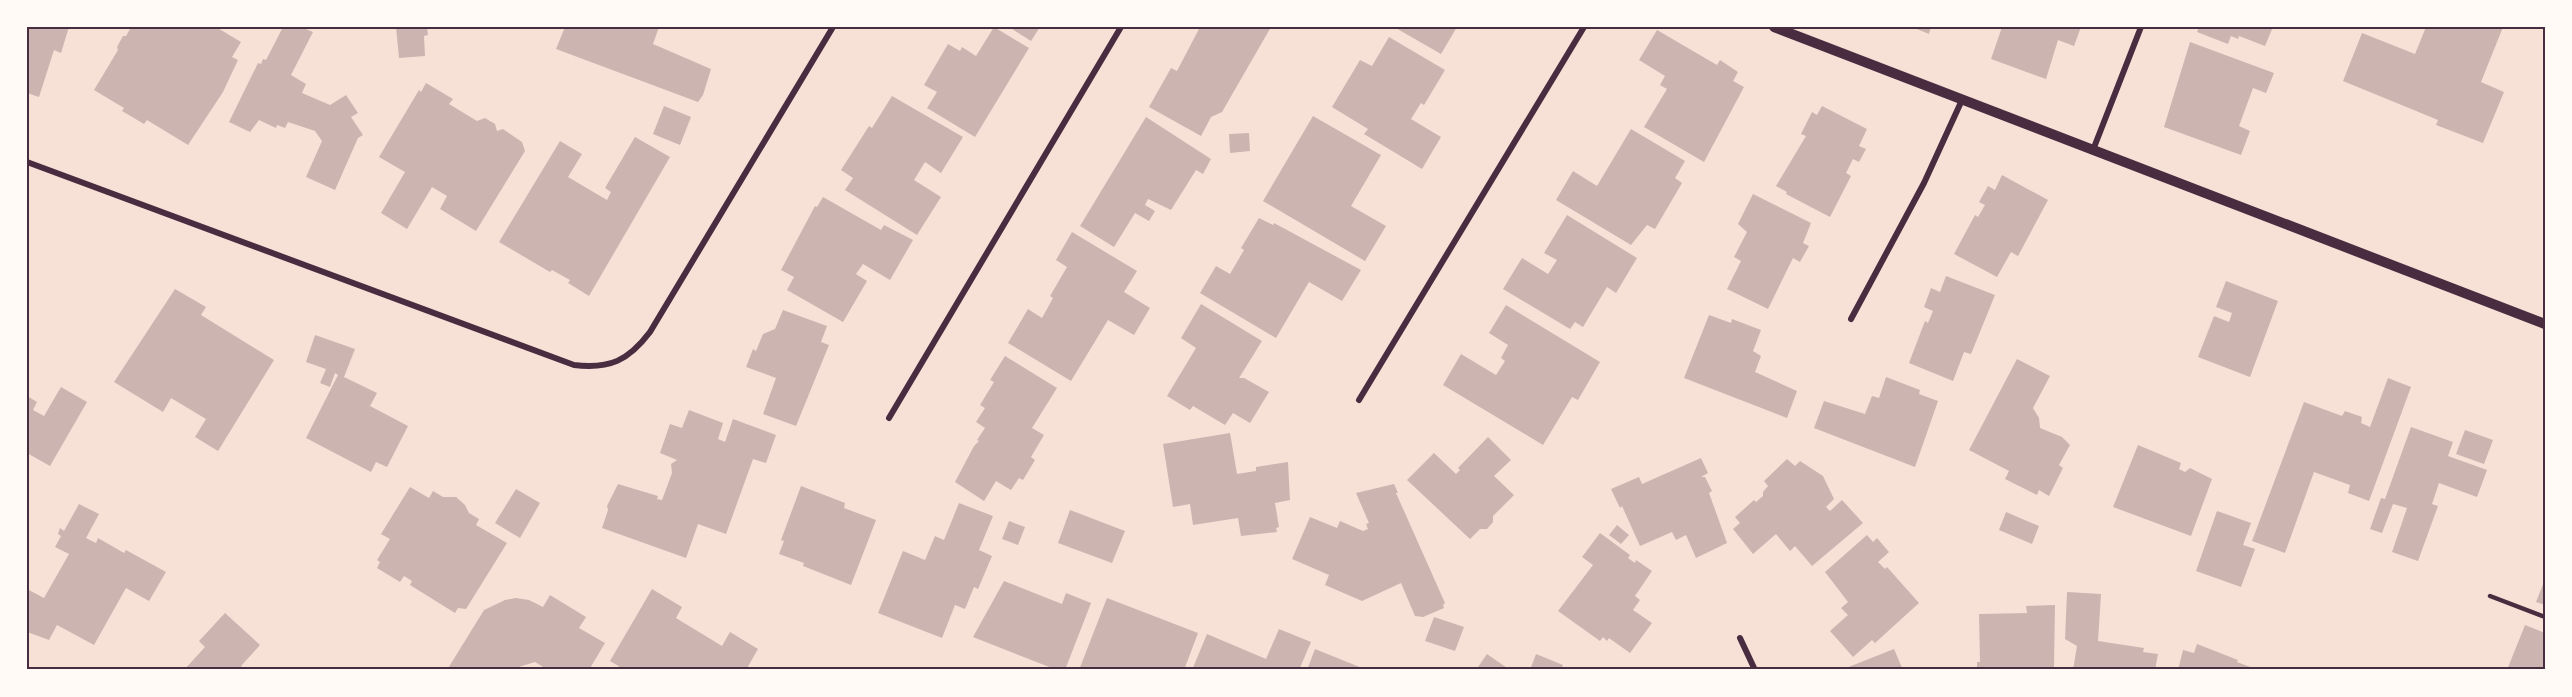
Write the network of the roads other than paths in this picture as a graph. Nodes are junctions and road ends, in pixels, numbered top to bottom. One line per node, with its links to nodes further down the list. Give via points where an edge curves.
1 (833, 27): 8 (street, via 650,332 621,360 597,367 574,365)
2 (1121, 27): 12 (street)
3 (1584, 27): 11 (street)
4 (1774, 27): 6 (street)
5 (2141, 27): 7 (street)
6 (1962, 100): 7 (street); 9 (street, via 1924,183)
7 (2093, 150): 10 (street)
8 (27, 162)
9 (1851, 319)
10 (2545, 324)
11 (1359, 400)
12 (889, 418)
13 (2490, 596): 14 (lane)
14 (2545, 617)
15 (1740, 638): 16 (street)
16 (1755, 670)

